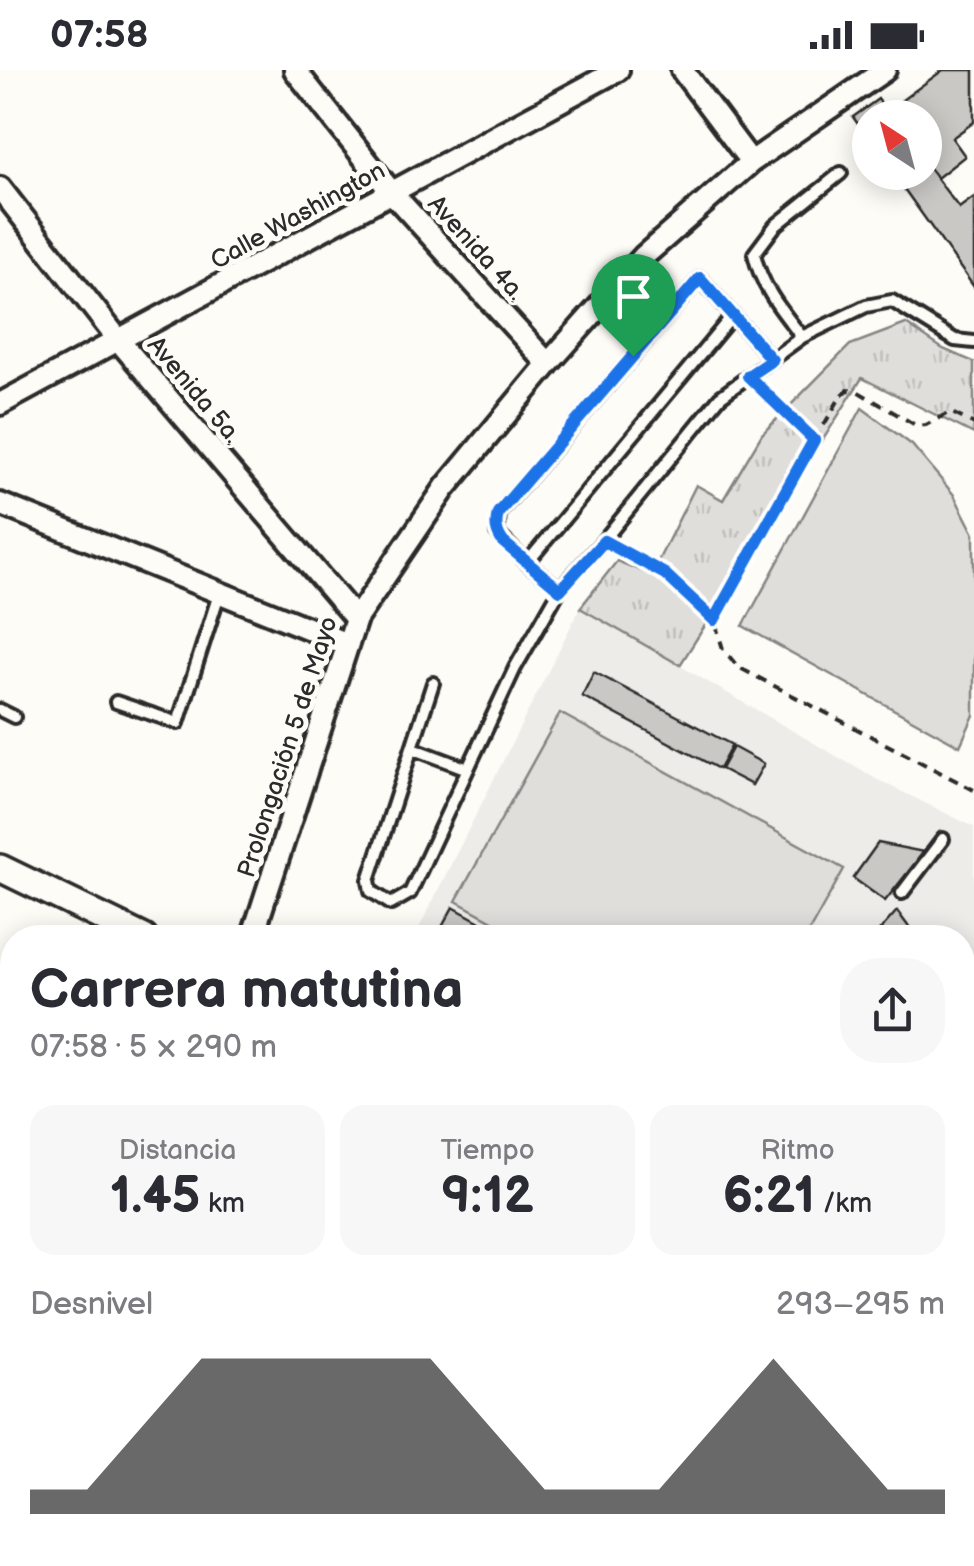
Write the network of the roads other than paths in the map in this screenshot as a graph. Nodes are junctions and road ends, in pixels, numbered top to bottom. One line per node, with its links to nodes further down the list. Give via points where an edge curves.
1 (295, 70): 8 (street, Avenida 4a.)
2 (618, 70): 8 (street, Calle Washington)
3 (682, 70): 5 (street)
4 (885, 70): 5 (street, Prolongación 5 de Mayo)
5 (752, 162): 14 (street, Prolongación 5 de Mayo, via 644,256)
6 (841, 173): 10 (lane, via 775,226 754,254 770,296)
7 (0, 188): 11 (street, Avenida 5a.)
8 (392, 194): 11 (street, Calle Washington); 14 (street, Avenida 4a.)
9 (733, 316): 13 (lane); 17 (lane); 17 (lane, via 700,278 498,513 497,533)
10 (802, 337): 12 (lane, via 866,306 892,302 955,340); 13 (lane)
11 (120, 342): 15 (street, Calle Washington); 20 (street, Avenida 5a.)
12 (974, 342)
13 (772, 360): 18 (lane, via 720,396)
14 (548, 364): 20 (street, Prolongación 5 de Mayo, via 444,488)
15 (0, 404)
16 (0, 504): 19 (street)
17 (527, 564): 18 (lane)
18 (560, 590): 27 (lane)
19 (219, 594): 21 (street); 23 (lane, via 178,724)
20 (356, 619): 21 (street, Prolongación 5 de Mayo)
21 (347, 644): 32 (street, Prolongación 5 de Mayo)
22 (433, 683): 26 (lane)
23 (116, 702)
24 (0, 710): 25 (lane)
25 (14, 716)
26 (412, 748): 27 (lane); 27 (lane, via 368,880 371,891 391,904 410,893)
27 (468, 769)
28 (943, 839): 30 (lane)
29 (0, 868): 31 (street)
30 (902, 892)
31 (117, 925)
32 (256, 925)

